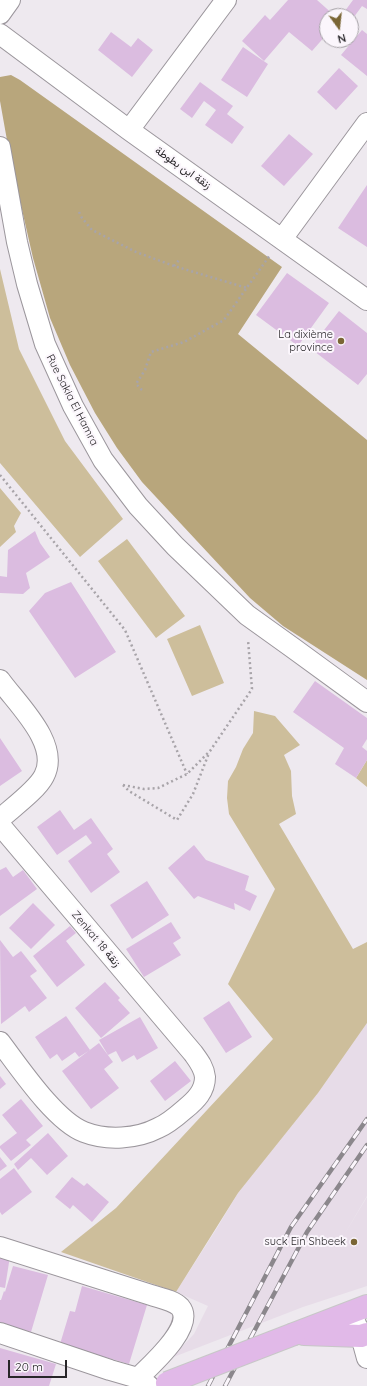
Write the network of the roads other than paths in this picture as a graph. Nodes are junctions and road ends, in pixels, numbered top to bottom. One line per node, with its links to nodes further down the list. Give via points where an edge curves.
1 (10, 0): 3 (street)
2 (226, 0): 6 (street)
3 (0, 14)
4 (0, 34): 6 (street, زنقة ابن بطوطة)
5 (367, 123): 8 (street)
6 (129, 130): 8 (street, زنقة ابن بطوطة)
7 (0, 147): 11 (street, Rue Sakia El Hamra, via 17,242 45,344 73,406 103,460 138,506 175,546 247,615)
8 (282, 239): 9 (street, زنقة ابن بطوطة)
9 (367, 300)
10 (0, 680): 12 (street, via 40,732 47,748 49,762 44,776 33,789)
11 (367, 702)
12 (0, 819)
13 (0, 825): 14 (street, Zenkat 18 زنقة, via 193,1052 203,1068 205,1078 202,1091 191,1104 174,1119 158,1128 130,1137 84,1132 68,1122 40,1094)
14 (0, 1042)
15 (0, 1247): 21 (street, via 175,1303 183,1314 183,1321)
16 (359, 1309): 18 (main road); 19 (street)
17 (0, 1333): 21 (street)
18 (294, 1334): 19 (main road); 21 (main road, bridge)
19 (364, 1335): 20 (street)
20 (367, 1358)
21 (153, 1383)

